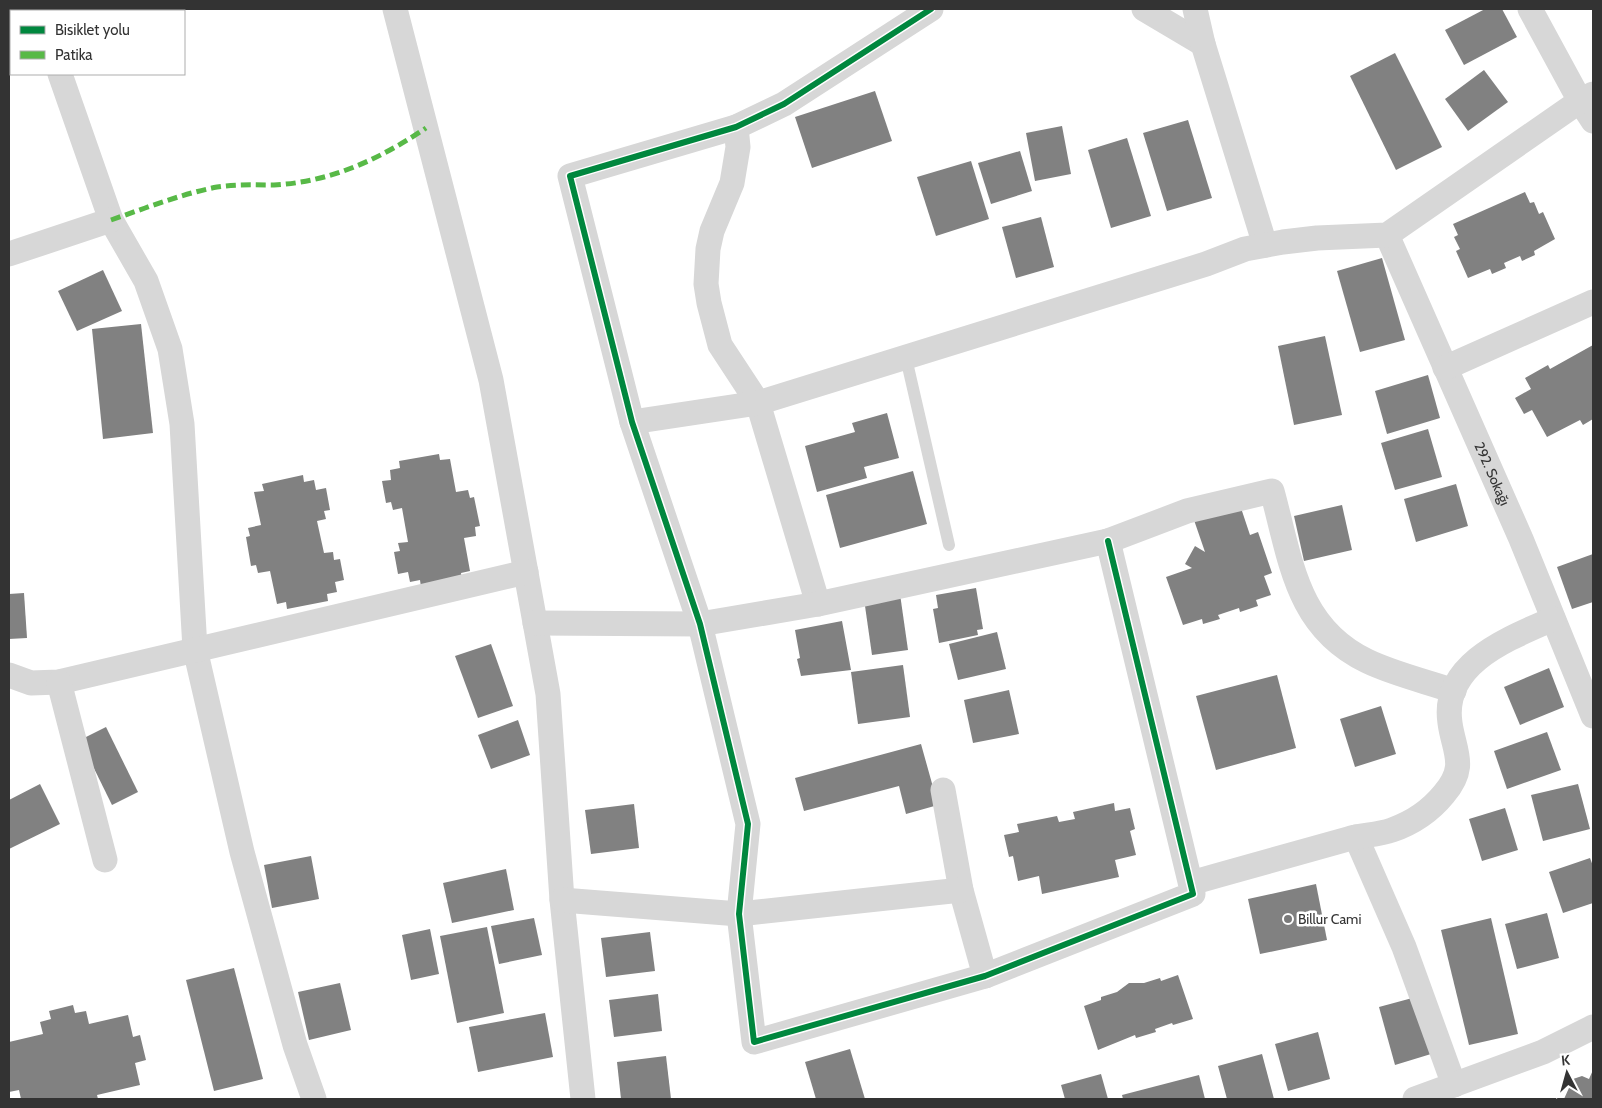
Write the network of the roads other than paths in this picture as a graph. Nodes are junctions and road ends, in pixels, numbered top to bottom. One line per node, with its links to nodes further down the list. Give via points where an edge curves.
1 (395, 9): 21 (street, via 491,380)
2 (931, 9): 9 (street, via 784,104)
3 (1144, 9): 6 (street)
4 (1195, 9): 6 (street)
5 (1530, 9): 8 (street)
6 (1203, 44): 12 (street)
7 (60, 75): 10 (street)
8 (1589, 105): 11 (street)
9 (736, 127): 17 (street, via 736,167 712,231 706,284 720,345); 18 (street, via 570,176)
10 (111, 220): 13 (street); 26 (street, via 134,257 156,305 178,386)
11 (1387, 235): 12 (street, via 1318,238); 16 (street, 292. Sokağı)
12 (1265, 245): 15 (street)
13 (9, 254)
14 (1593, 302): 16 (street)
15 (906, 358): 17 (street); 20 (lane)
16 (1446, 368): 23 (street, 292. Sokağı)
17 (758, 403): 18 (street); 22 (street)
18 (632, 422): 25 (street)
19 (1108, 541): 22 (street); 30 (street, via 1187,511 1272,492 1301,594 1320,626 1350,652 1369,662); 35 (street)
20 (949, 545)
21 (526, 572): 24 (street); 26 (street)
22 (818, 604): 25 (street)
23 (1554, 618): 29 (street, 292. Sokağı); 30 (street, via 1477,659 1467,668)
24 (535, 623): 25 (street); 37 (street, via 548,694)
25 (700, 624): 38 (street, via 748,824)
26 (195, 649): 28 (street); 42 (street, via 242,852 295,1045)
27 (9, 675): 28 (street, via 31,683)
28 (59, 682): 34 (street)
29 (1587, 683): 31 (street, 292. Sokağı)
30 (1454, 691): 33 (street, via 1450,721 1458,762 1446,792 1408,823 1392,830)
31 (1593, 716)
32 (943, 790): 36 (street)
33 (1356, 837): 35 (street); 41 (street, via 1404,947)
34 (105, 860)
35 (1191, 883): 39 (street, via 1193,894)
36 (961, 890): 38 (street); 39 (street)
37 (562, 900): 38 (street); 43 (street)
38 (739, 914): 39 (street, via 754,1042)
39 (985, 976)
40 (1593, 1027): 41 (street, via 1544,1052)
41 (1454, 1085): 44 (street)
42 (314, 1099)
43 (583, 1099)
44 (1415, 1099)

